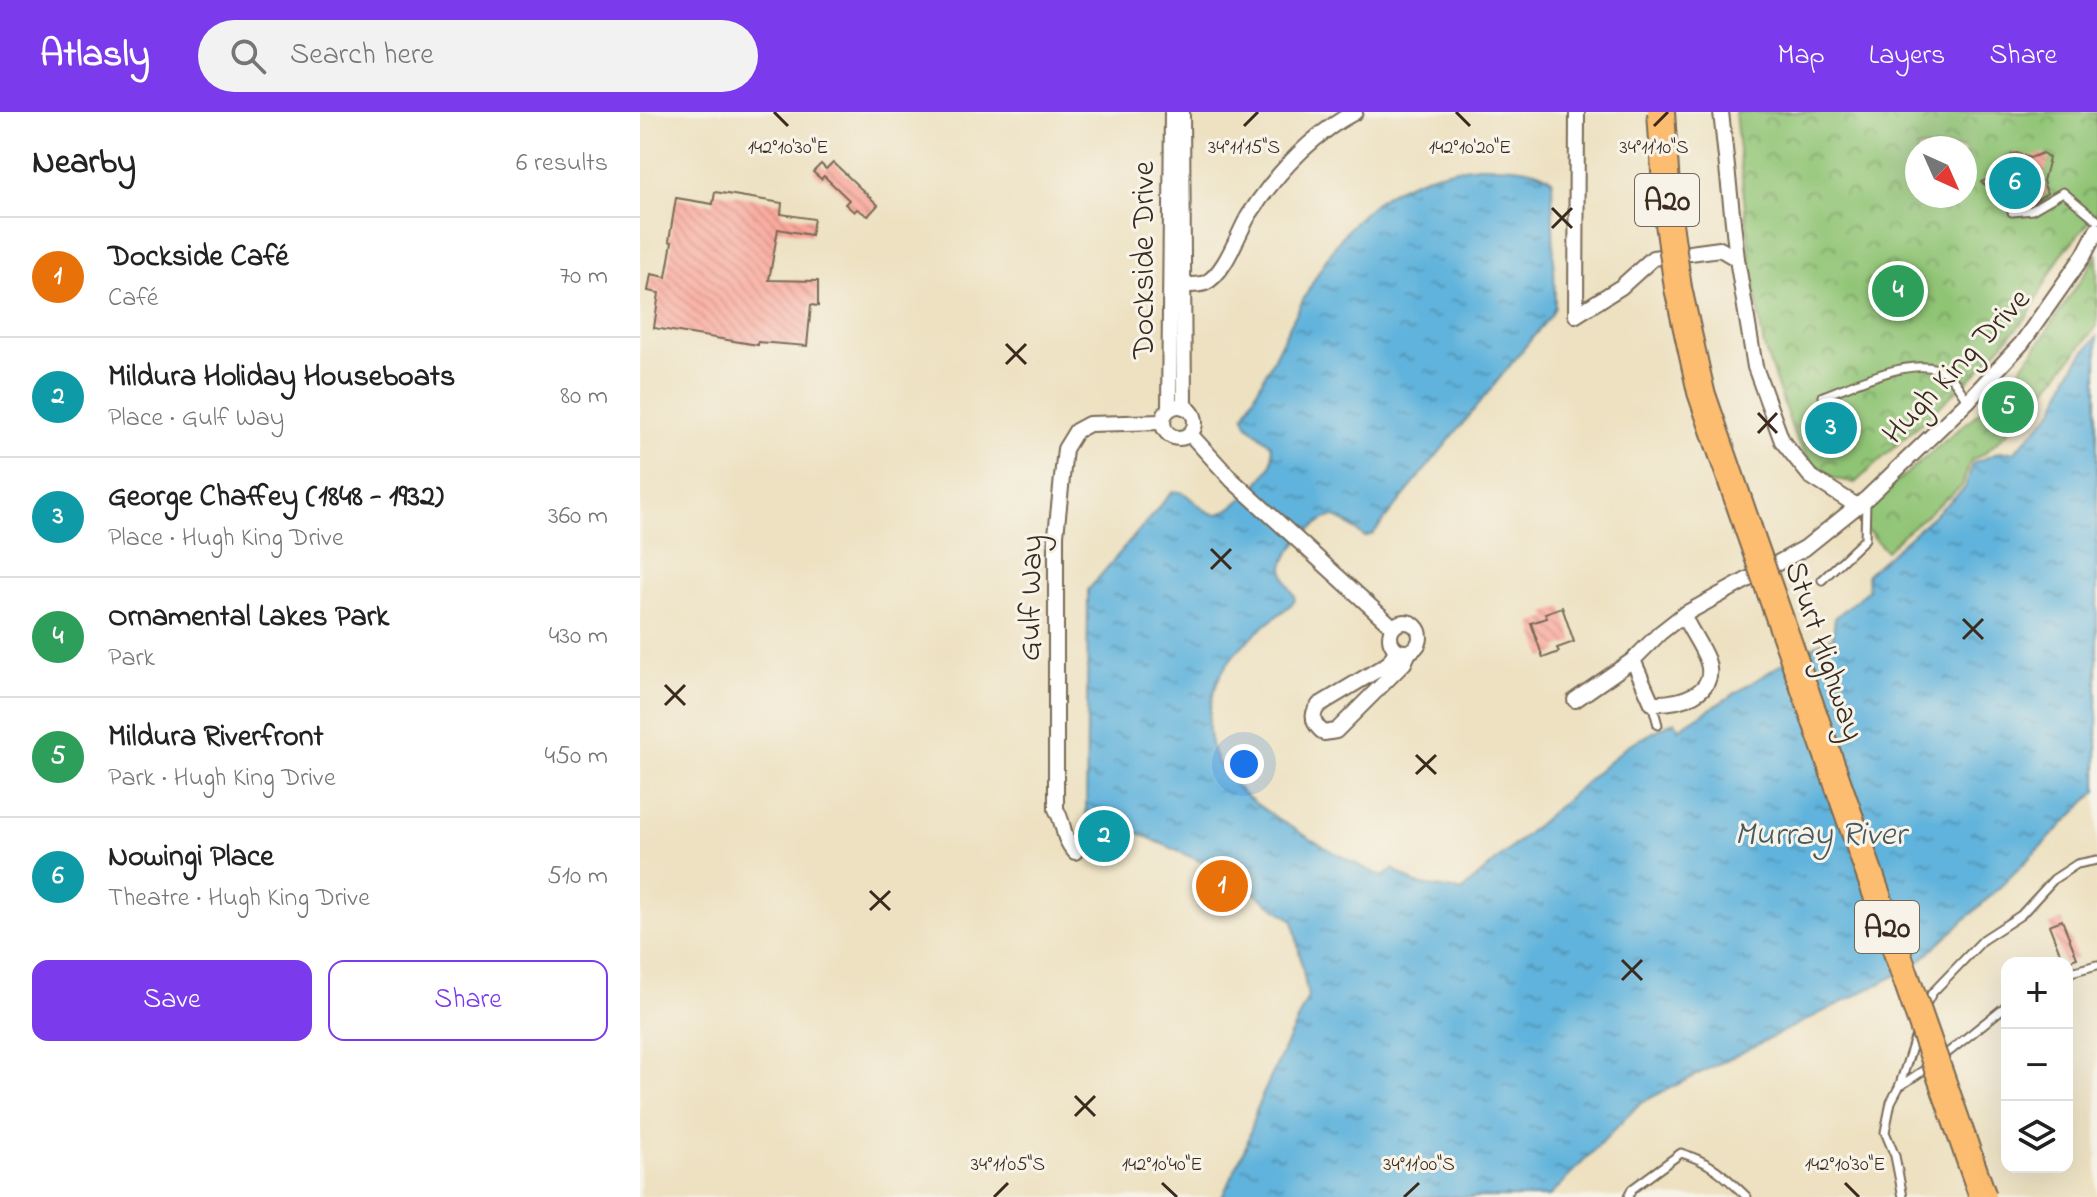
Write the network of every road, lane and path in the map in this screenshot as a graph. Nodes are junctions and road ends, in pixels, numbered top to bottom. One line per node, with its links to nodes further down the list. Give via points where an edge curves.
1 (1172, 112): 13 (street, Dockside Drive)
2 (1182, 112): 13 (street, Dockside Drive)
3 (1355, 112): 13 (street, via 1304,147 1272,182 1219,271 1205,283)
4 (1577, 112): 12 (street, via 1576,315 1621,287 1653,258 1720,249)
5 (1661, 112): 36 (highway, Sturt Highway / A20, bridge, via 1678,288 1701,392)
6 (1721, 112): 12 (street)
7 (2012, 212): 8 (lane, via 2032,210 2063,192)
8 (2097, 220)
9 (2097, 230): 11 (street, Hugh King Drive)
10 (2097, 244): 11 (street, Hugh King Drive)
11 (2084, 255): 15 (street, Hugh King Drive, via 2022,343)
12 (1737, 259): 18 (street, via 1755,367 1782,441 1810,476)
13 (1176, 285): 16 (street, Dockside Drive)
14 (1823, 396): 15 (lane, via 1887,373 1929,365 1948,375)
15 (1968, 401): 18 (street, Hugh King Drive)
16 (1172, 413): 17 (street, Dockside Drive, via 1195,418); 17 (street, via 1170,436); 27 (street, Gulf Way, via 1089,424 1076,431 1065,449 1056,535 1056,809 1065,841)
17 (1190, 434): 21 (street, via 1232,480)
18 (1861, 502): 19 (lane, via 1865,539); 20 (street, Hugh King Drive, via 1781,564)
19 (1822, 580)
20 (1683, 615): 23 (street, Hugh King Drive); 25 (street, via 1706,658 1706,684 1674,703)
21 (1393, 627): 22 (street, via 1391,643); 22 (street, via 1408,622 1420,632 1416,648)
22 (1403, 651): 22 (street, via 1404,663 1336,731 1317,728 1313,711 1319,705)
23 (1633, 660): 24 (street, Hugh King Drive); 25 (street)
24 (1575, 700)
25 (1652, 703): 26 (lane)
26 (1658, 725)
27 (1075, 852)
28 (2097, 860): 32 (lane, via 2077,864 2054,879 1932,993)
29 (2097, 965): 30 (lane)
30 (2073, 971)
31 (2001, 1010): 32 (lane)
32 (1899, 1087): 35 (lane, via 1885,1132)
33 (1628, 1197): 34 (lane, via 1681,1153 1717,1169)
34 (1747, 1197)
35 (1903, 1197)
36 (1983, 1197)

